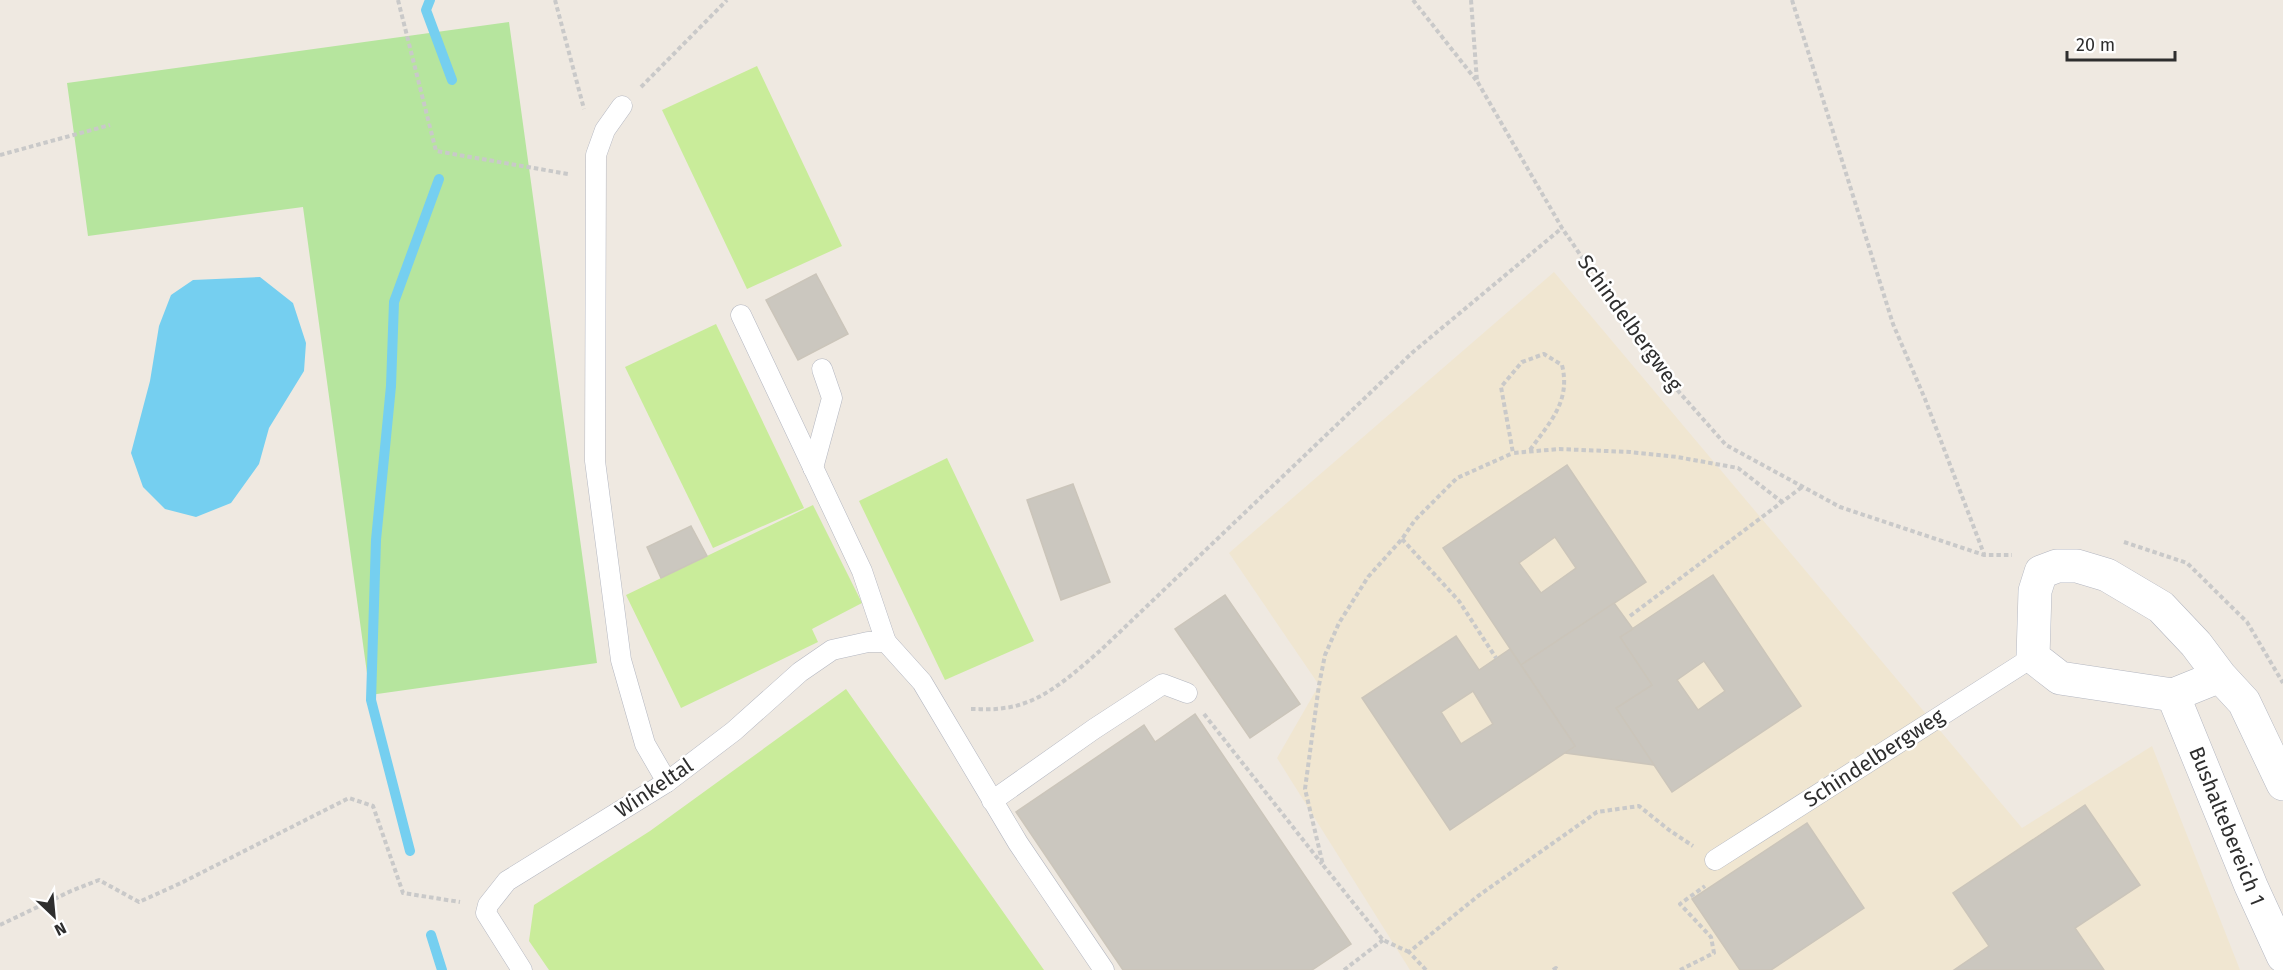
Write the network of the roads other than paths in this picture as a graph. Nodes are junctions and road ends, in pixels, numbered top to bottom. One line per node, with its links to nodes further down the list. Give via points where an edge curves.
1 (622, 106): 10 (lane, via 605,130 596,155 595,461 621,660 645,744)
2 (741, 315): 4 (lane)
3 (822, 369): 4 (lane, via 832,398)
4 (813, 468): 5 (lane, via 862,571)
5 (886, 642): 10 (lane, Winkeltal, via 832,650); 12 (lane, via 939,707)
6 (2033, 657): 7 (street, via 2035,591 2042,572 2057,566 2077,566 2107,575 2161,607); 9 (street, via 2060,678); 13 (lane, Schindelbergweg)
7 (2220, 676): 9 (street); 11 (street, via 2244,702)
8 (1187, 693): 12 (lane, via 1163,684)
9 (2173, 695): 14 (street, Bushaltebereich 1)
10 (667, 782): 15 (lane, Winkeltal, via 507,881 488,905 486,913)
11 (2283, 784)
12 (992, 801): 16 (lane)
13 (1715, 860)
14 (2283, 956)
15 (522, 970)
16 (1104, 970)

